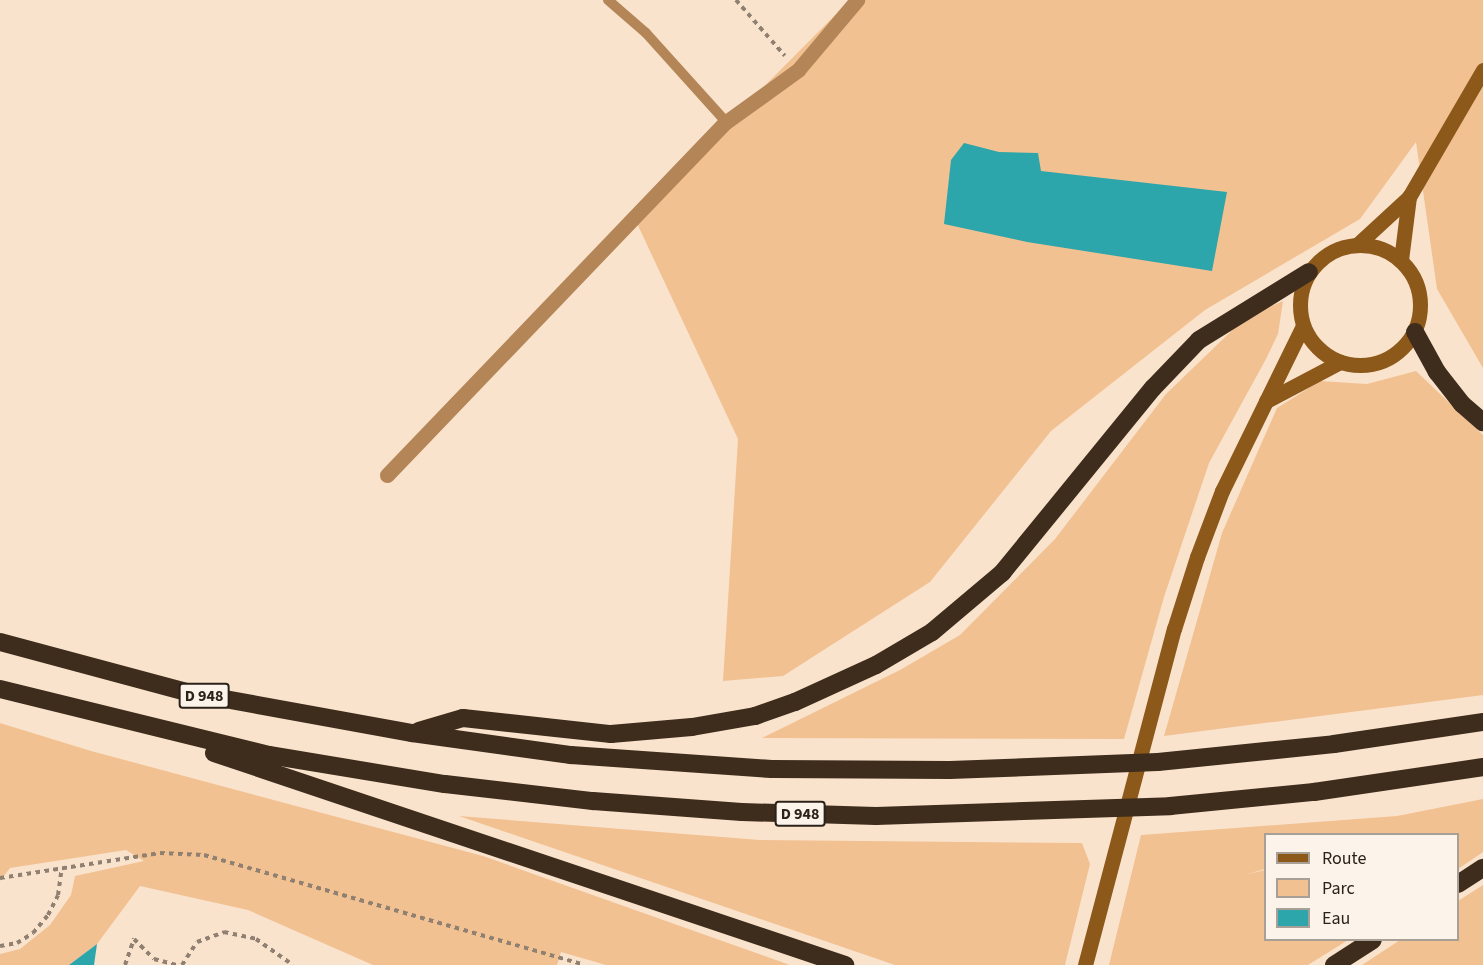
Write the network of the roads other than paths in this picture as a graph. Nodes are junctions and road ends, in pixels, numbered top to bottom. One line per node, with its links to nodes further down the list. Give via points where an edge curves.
1 (608, 0): 4 (lane, via 646,33)
2 (857, 0): 4 (street, via 798,70)
3 (1483, 70): 5 (street)
4 (726, 122): 14 (street)
5 (1409, 197): 6 (street); 7 (street)
6 (1358, 244): 7 (street, via 1374,246); 8 (street, via 1339,248)
7 (1401, 260): 10 (street, via 1413,275 1420,294 1421,313)
8 (1309, 272): 9 (street, via 1300,298); 19 (highway, via 1199,340 1153,388 1002,573 932,632 876,665 795,702 755,716 704,726 611,734 463,718)
9 (1303, 326): 11 (street, via 1311,341); 12 (street)
10 (1415, 332): 11 (street, via 1391,357 1357,366); 13 (highway, via 1437,372 1462,404)
11 (1340, 362): 12 (street)
12 (1266, 401): 25 (street, via 1222,491 1174,629)
13 (1483, 422)
14 (387, 475)
15 (0, 642): 19 (highway, D 948, via 186,692)
16 (0, 689): 17 (highway, D 948)
17 (122, 721): 20 (highway, D 948, via 269,755 445,784 593,801 742,812 910,815 1170,806 1314,792); 24 (highway)
18 (1483, 722): 19 (highway, D 948, via 1334,744 1158,762 939,770 772,769 672,763)
19 (412, 733)
20 (1483, 767)
21 (1483, 868): 22 (highway)
22 (1459, 883)
23 (1370, 941): 26 (highway)
24 (845, 965)
25 (1085, 965)
26 (1334, 965)

